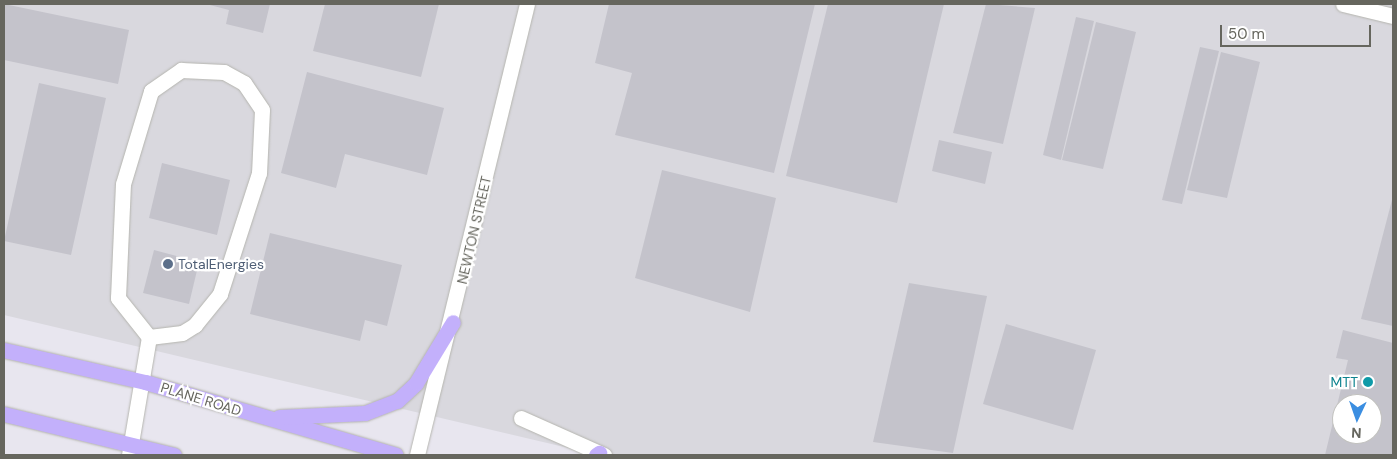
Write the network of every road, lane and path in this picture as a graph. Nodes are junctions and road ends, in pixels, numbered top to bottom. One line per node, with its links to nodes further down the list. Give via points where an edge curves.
1 (527, 4): 4 (street, NEWTON STREET)
2 (1344, 4): 3 (street)
3 (1393, 16)
4 (453, 322): 9 (main road, via 416,383 397,401 365,413); 14 (street, NEWTON STREET)
5 (149, 337): 5 (street, via 182,333 220,294 259,173 262,110 244,83 224,72 195,68 165,77 151,91 140,118 123,184 118,298); 7 (street)
6 (4, 350): 7 (main road, PLANE ROAD)
7 (145, 382): 9 (main road, PLANE ROAD); 11 (street)
8 (4, 414): 11 (main road)
9 (260, 416): 13 (main road, PLANE ROAD)
10 (521, 418): 15 (street)
11 (131, 450): 12 (main road)
12 (174, 455)
13 (396, 455)
14 (417, 455)
15 (600, 455)

